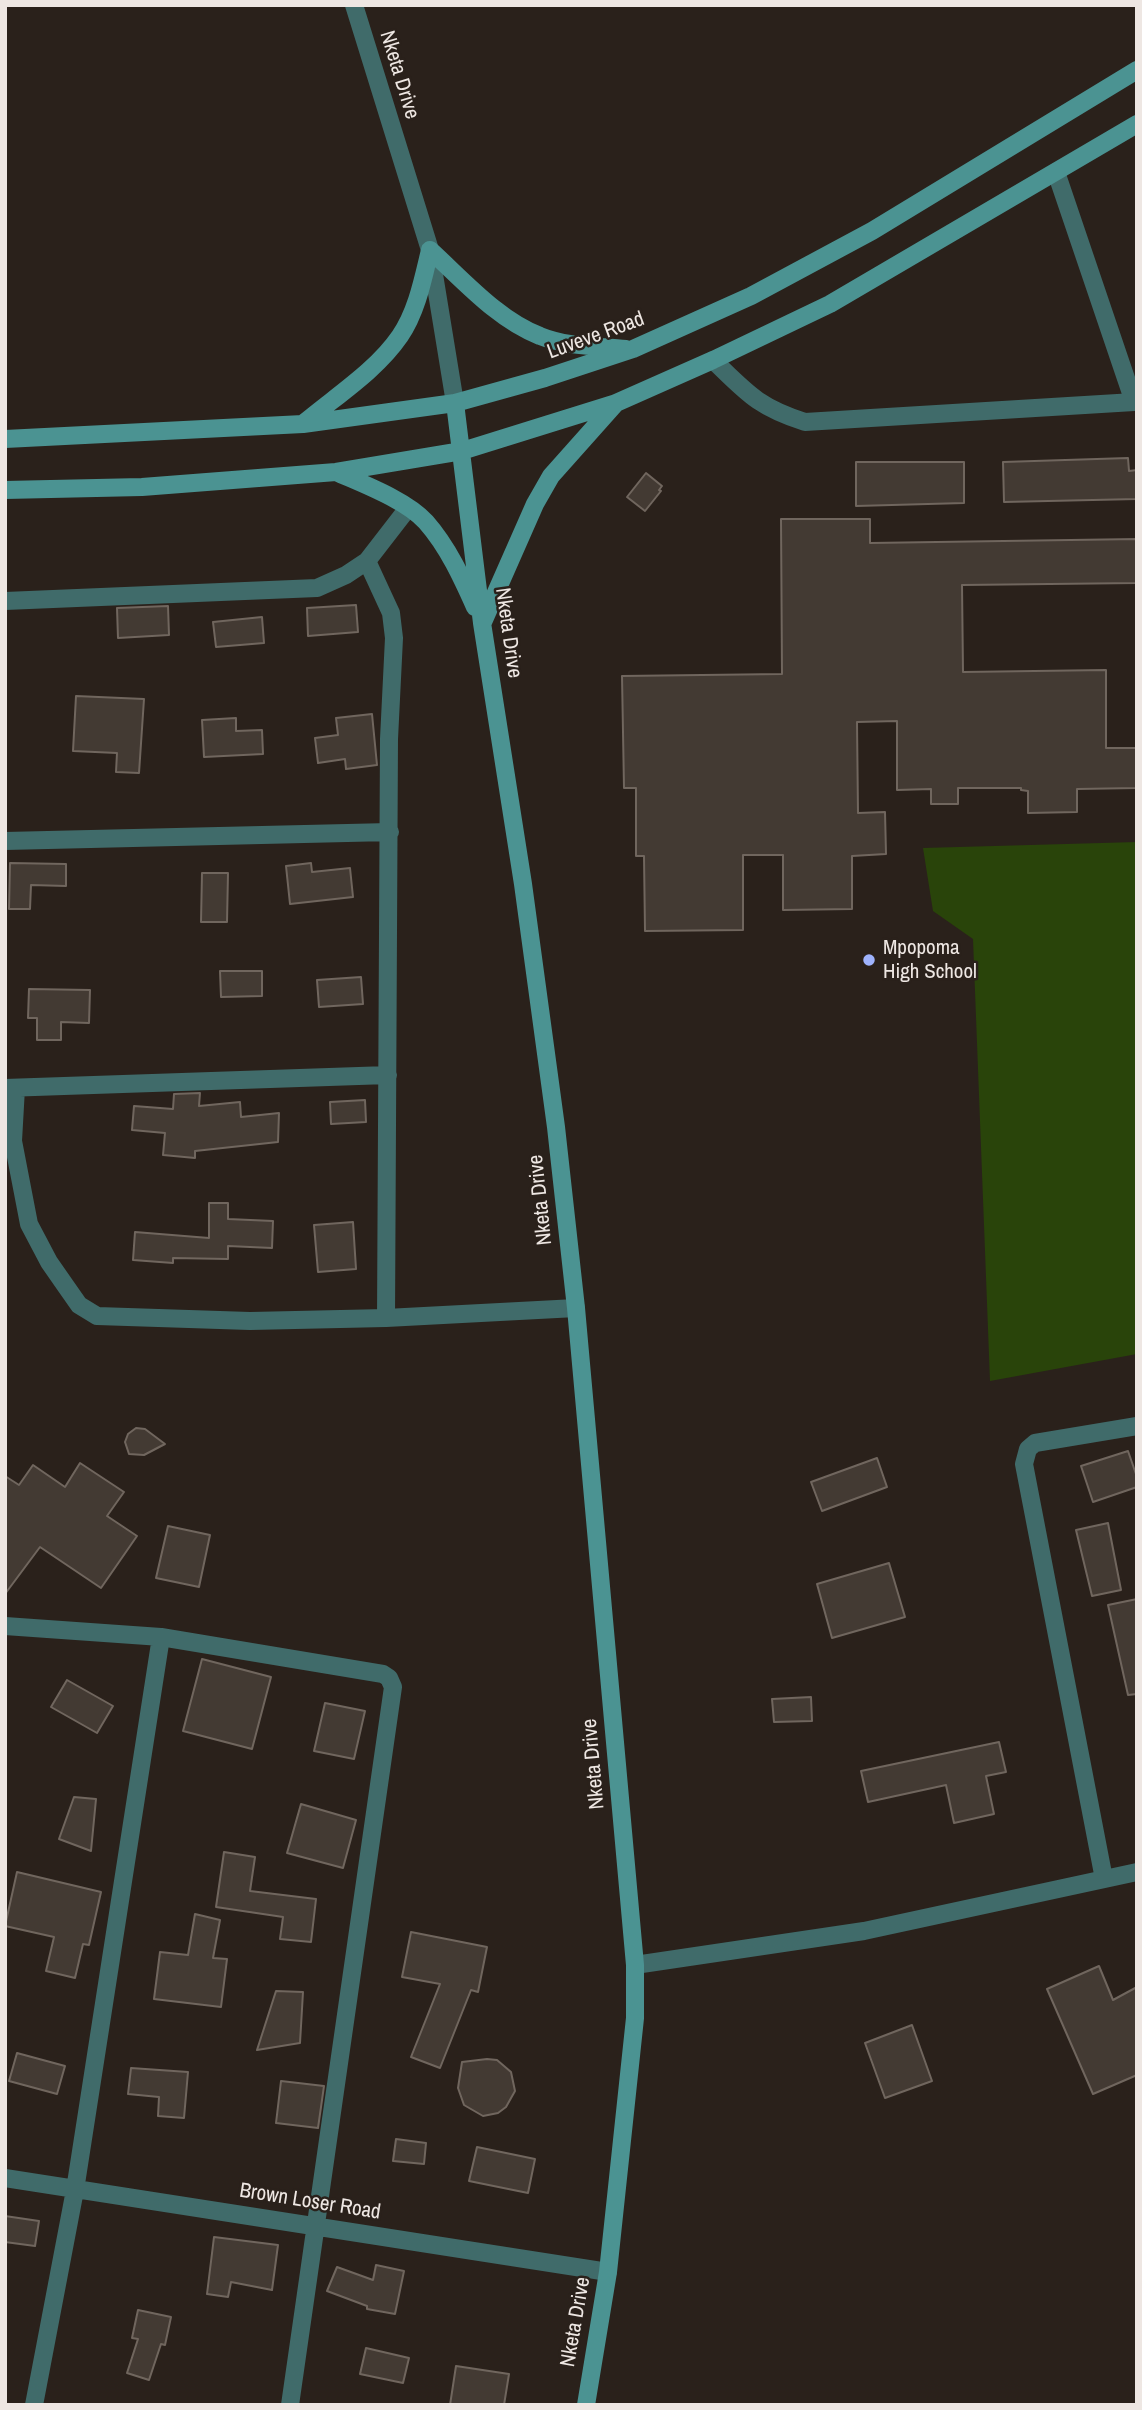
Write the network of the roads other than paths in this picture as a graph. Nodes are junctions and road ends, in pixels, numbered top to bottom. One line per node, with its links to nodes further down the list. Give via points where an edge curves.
1 (354, 5): 5 (street, Nketa Drive)
2 (1137, 70): 6 (street, Luveve Road, via 872,231 751,296)
3 (1137, 124): 4 (street)
4 (1056, 172): 7 (street, via 830,304); 8 (street)
5 (430, 250): 6 (street, via 508,318 541,337); 10 (street, Nketa Drive); 11 (street, via 419,297 400,336 368,371)
6 (633, 349): 10 (street, Luveve Road)
7 (713, 360): 8 (street, via 754,400 805,422); 9 (street)
8 (1135, 402)
9 (616, 403): 13 (street); 19 (street, via 551,476)
10 (455, 404): 11 (street, Luveve Road); 13 (street, Nketa Drive)
11 (303, 424): 12 (street, Luveve Road)
12 (5, 439)
13 (462, 451): 14 (street); 19 (street, Nketa Drive)
14 (336, 472): 15 (street); 16 (street)
15 (5, 491)
16 (408, 508): 17 (street); 19 (street, via 425,520 442,544)
17 (367, 561): 18 (street, via 317,588); 20 (street, via 391,613 394,638)
18 (5, 601)
19 (482, 623): 24 (street, Nketa Drive, via 525,898)
20 (390, 832): 21 (street); 22 (street)
21 (5, 841)
22 (388, 1075): 23 (street); 25 (street)
23 (10, 1088): 25 (street, via 13,1141 29,1224 79,1305 97,1316 250,1321)
24 (576, 1308): 25 (street); 31 (street, Nketa Drive)
25 (386, 1318)
26 (1137, 1426): 30 (street, via 1035,1443 1024,1464)
27 (5, 1626): 28 (street)
28 (161, 1637): 33 (street); 34 (street, via 383,1674 393,1687)
29 (1137, 1872): 30 (street)
30 (1104, 1879): 31 (street, via 864,1931)
31 (635, 1965): 35 (street, Nketa Drive, via 635,2018)
32 (5, 2178): 33 (street, Brown Loser Road)
33 (75, 2189): 34 (street, Brown Loser Road); 36 (street)
34 (316, 2226): 35 (street, Brown Loser Road); 37 (street)
35 (608, 2272): 38 (street, Nketa Drive)
36 (34, 2405)
37 (290, 2405)
38 (586, 2405)

